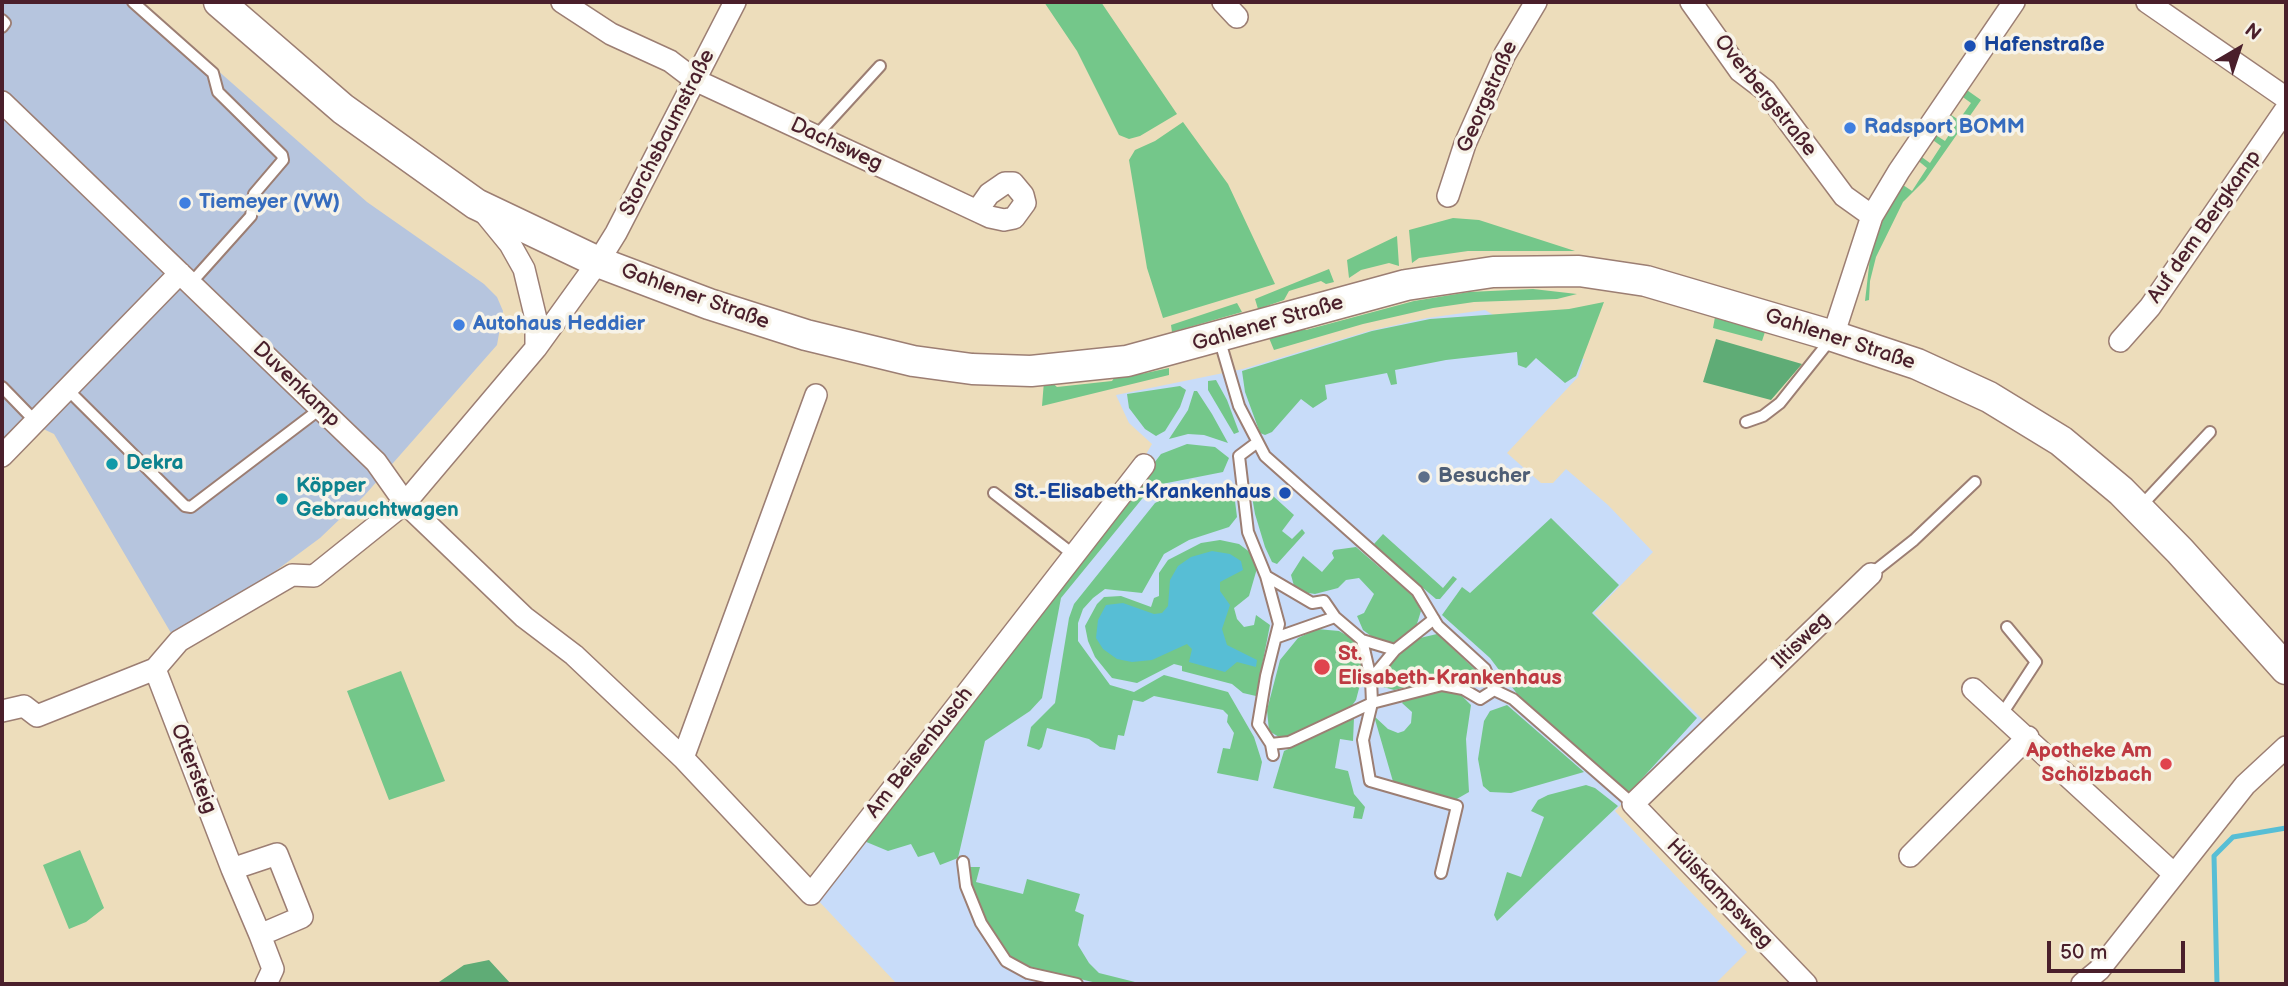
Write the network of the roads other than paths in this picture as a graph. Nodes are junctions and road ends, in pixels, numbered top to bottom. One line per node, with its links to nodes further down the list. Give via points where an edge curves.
1 (133, 2): 22 (lane, via 213,73 218,92 283,160 254,194 251,216)
2 (219, 2): 18 (main road, Gahlener Straße, via 342,109)
3 (562, 2): 12 (street, Dachsweg, via 611,34 670,61)
4 (735, 2): 12 (street, Storchsbaumstraße)
5 (1536, 2): 17 (street, Georgstraße, via 1505,54 1465,144)
6 (1690, 2): 20 (street, Overbergstraße, via 1740,71 1765,90 1844,197)
7 (2014, 2): 20 (street)
8 (2147, 2): 13 (street)
9 (2, 20): 10 (lane)
10 (2, 27)
11 (880, 66): 16 (lane)
12 (695, 80): 16 (street, Dachsweg); 21 (street, Storchsbaumstraße, via 617,233)
13 (2286, 98)
14 (2, 102): 22 (street, Duvenkamp)
15 (2286, 109): 25 (street, Auf dem Bergkamp, via 2150,307)
16 (816, 136): 19 (street, Dachsweg)
17 (1448, 196)
18 (476, 204): 21 (main road, Gahlener Straße); 26 (street, via 510,244 524,269 536,319)
19 (977, 211)
20 (1872, 216): 23 (street)
21 (597, 262): 24 (main road, Gahlener Straße, via 806,335 913,361 972,369 1031,371 1128,361); 26 (street, Storchsbaumstraße)
22 (186, 278): 28 (street); 30 (street, Duvenkamp)
23 (1833, 336): 24 (main road, Gahlener Straße, via 1646,281 1579,271 1493,272 1406,285); 31 (lane, via 1780,403); 40 (main road, Gahlener Straße, via 1917,365 1989,397 2061,441)
24 (1219, 338): 34 (lane, via 1238,406)
25 (2120, 341)
26 (536, 348): 39 (street, Storchsbaumstraße)
27 (2, 387): 32 (lane)
28 (68, 390): 30 (lane, via 191,507); 32 (street)
29 (816, 395): 60 (street)
30 (320, 409): 39 (street, Duvenkamp, via 376,462)
31 (1746, 422)
32 (37, 423): 35 (street)
33 (2210, 432): 40 (lane)
34 (1255, 443): 43 (lane, via 1240,456 1241,476 1248,532); 45 (lane, via 1275,467 1417,592)
35 (2, 456)
36 (1144, 466): 41 (street, Am Beisenbusch)
37 (1975, 482): 42 (lane, Iltisweg)
38 (994, 493): 41 (lane)
39 (405, 503): 50 (street, Storchsbaumstraße, via 314,576 292,575 179,641); 60 (street, Am Beisenbusch, via 524,617 574,655)
40 (2138, 509): 51 (main road, Gahlener Straße)
41 (1074, 555): 60 (street, Am Beisenbusch, via 811,894)
42 (1871, 574): 61 (street, Iltisweg)
43 (1266, 576): 44 (lane, via 1312,603 1324,601); 47 (lane)
44 (1335, 617): 47 (lane); 48 (lane)
45 (1434, 619): 49 (lane); 54 (lane, via 1485,669)
46 (2007, 627): 57 (lane, via 2036,662)
47 (1278, 637): 55 (lane, via 1258,724 1272,749)
48 (1362, 640): 49 (lane); 52 (lane)
49 (1395, 650): 52 (lane)
50 (155, 669): 56 (street, via 37,716 24,706); 64 (street, Ottersteig)
51 (2286, 669)
52 (1371, 679): 55 (lane)
53 (1973, 689): 57 (street)
54 (1494, 690): 55 (lane, via 1480,699 1463,689 1442,685); 61 (lane, via 1513,699)
55 (1372, 703): 65 (lane, via 1363,740 1370,781 1457,806)
56 (2, 711)
57 (2002, 714): 58 (street)
58 (2028, 737): 62 (street); 66 (street)
59 (2286, 747): 66 (street, via 2245,785)
60 (683, 758)
61 (1633, 804): 70 (street, Hülskampsweg)
62 (1910, 856)
63 (963, 862): 69 (lane, via 966,886 981,923 1006,961 1028,973)
64 (232, 869): 67 (street, Ottersteig); 67 (street, via 277,854 302,917)
65 (1441, 873)
66 (2174, 874): 71 (street, via 2099,970)
67 (260, 935): 68 (street, Ottersteig, via 273,969)
68 (266, 984)
69 (1077, 984)
70 (1806, 984)
71 (2082, 984)

